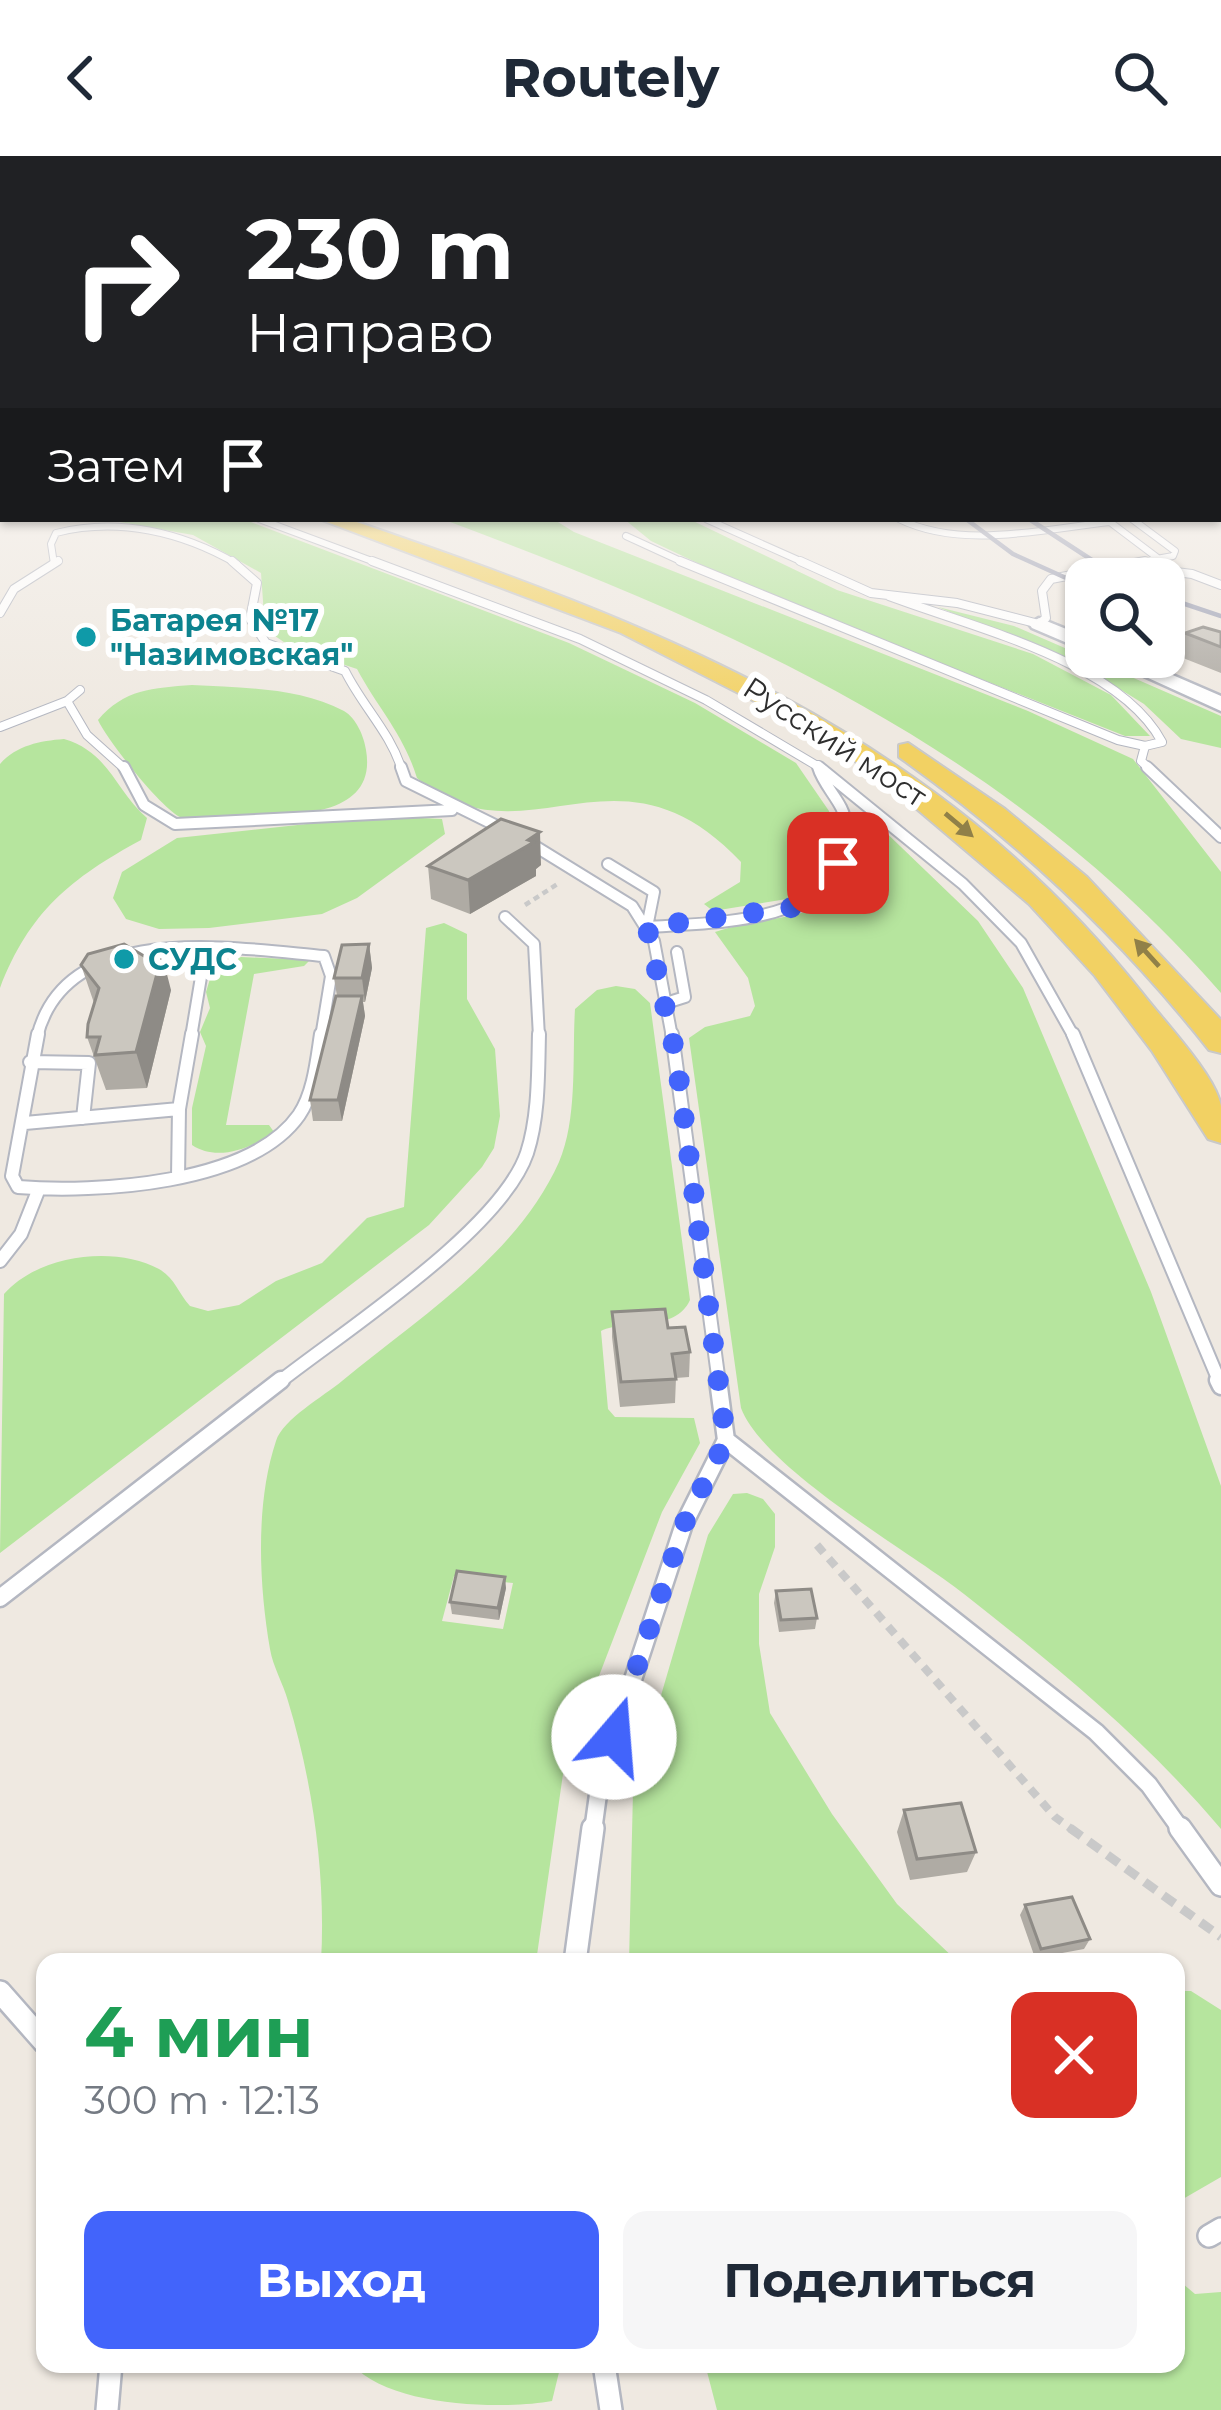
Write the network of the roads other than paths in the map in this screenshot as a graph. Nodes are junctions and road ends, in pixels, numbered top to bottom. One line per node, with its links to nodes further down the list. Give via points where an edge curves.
1 (267, 522): 29 (lane, via 580,639)
2 (337, 522): 43 (main road, Русский мост, one-way to 43, via 630,628 774,698 880,764 1025,881 1094,954 1182,1065)
3 (376, 522): 38 (main road, Русский мост, one-way to 3, via 1142,946 1068,873 861,721 656,619)
4 (712, 522): 17 (lane, via 844,584)
5 (906, 522): 10 (lane, via 928,532)
6 (1069, 522): 10 (lane)
7 (1109, 522): 12 (lane)
8 (1136, 522): 13 (lane, via 1175,551)
9 (1000, 524): 10 (lane)
10 (1027, 528)
11 (626, 536): 28 (lane, via 958,679)
12 (1158, 558)
13 (1161, 558)
14 (1185, 575): 16 (lane)
15 (1065, 576): 19 (lane, via 1042,591 1046,618)
16 (1221, 585)
17 (889, 596): 19 (lane); 28 (lane, via 1105,684 1160,731 1162,742)
18 (0, 613): 30 (lane, via 14,589 58,562 56,533 81,526 182,537 252,574 254,631 266,644 345,670 365,711 392,738 406,782)
19 (1039, 624): 20 (street)
20 (1065, 636)
21 (1185, 637): 22 (lane)
22 (1221, 651)
23 (1161, 678): 26 (street)
24 (80, 689): 25 (lane)
25 (67, 701): 27 (lane); 30 (lane, via 87,735 123,765 144,805 175,824)
26 (1221, 704)
27 (1, 725)
28 (1145, 746): 31 (lane, via 1141,761 1150,775)
29 (818, 765): 34 (lane, via 847,826 838,863 816,897 762,915); 47 (lane, via 946,868 1030,958 1079,1045)
30 (458, 810): 34 (lane, via 578,871 632,906)
31 (1221, 837)
32 (608, 864): 34 (lane, via 653,892)
33 (505, 917): 49 (lane, via 536,947 537,981 535,1117 512,1179 455,1245)
34 (647, 927): 37 (lane)
35 (676, 952): 37 (lane, via 685,997)
36 (205, 953): 39 (lane, via 118,956 71,972 54,990); 40 (lane); 44 (lane, via 312,952 324,956 331,976 302,1110 288,1130)
37 (666, 1003): 48 (lane)
38 (1221, 1043)
39 (30, 1062): 41 (lane, via 89,1063); 42 (lane)
40 (179, 1109): 41 (lane); 44 (lane)
41 (82, 1118): 42 (lane)
42 (25, 1123): 45 (lane, via 12,1176 18,1187)
43 (1221, 1132)
44 (178, 1177): 45 (lane)
45 (38, 1190): 46 (lane)
46 (0, 1262)
47 (1221, 1386)
48 (726, 1440): 50 (lane, via 1096,1732 1150,1785); 51 (lane, via 684,1524 600,1780)
49 (0, 1598)
50 (1221, 1885)
51 (576, 1953)
52 (0, 1992): 53 (lane)
53 (36, 2033)
54 (110, 2373): 56 (lane)
55 (605, 2373): 57 (lane)
56 (107, 2410)
57 (610, 2410)

